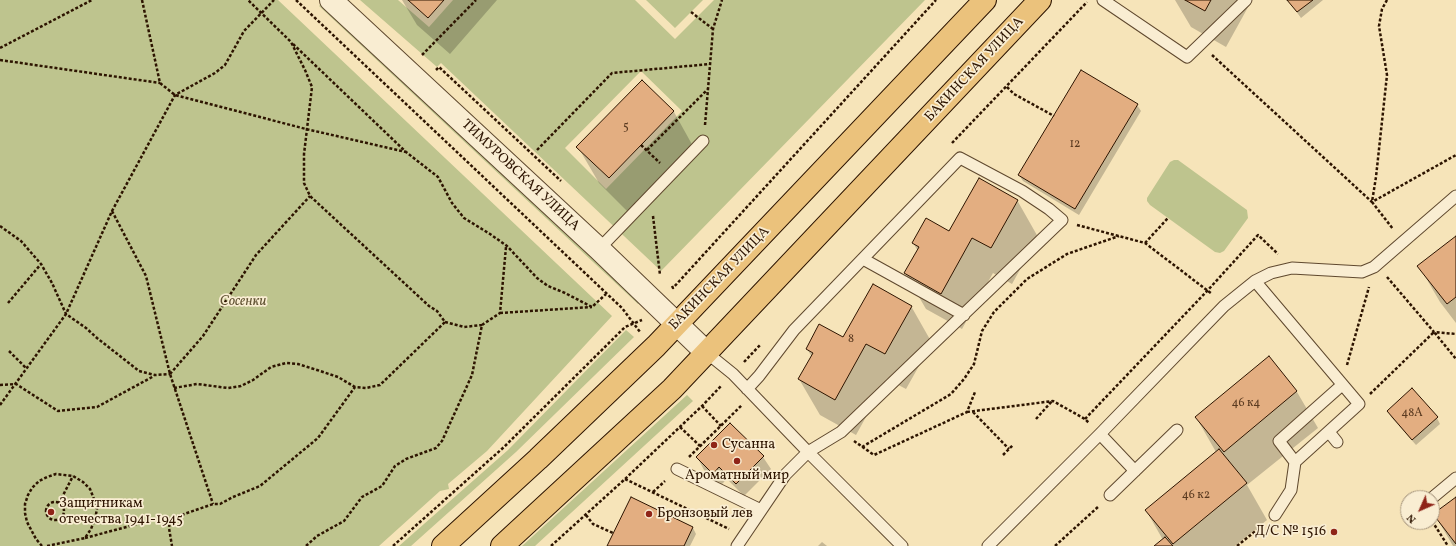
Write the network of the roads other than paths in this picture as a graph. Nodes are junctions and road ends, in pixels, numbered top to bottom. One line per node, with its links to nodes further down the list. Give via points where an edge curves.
1 (331, 0): 8 (street, ТИМУРОВСКАЯ УЛИЦА)
2 (985, 0): 12 (main road, БАКИНСКАЯ УЛИЦА)
3 (1040, 0): 13 (main road, БАКИНСКАЯ УЛИЦА)
4 (1246, 0): 5 (lane, via 1187,58)
5 (1106, 1)
6 (703, 141): 8 (lane)
7 (1456, 196): 10 (lane, via 1376,266 1362,272 1292,268 1271,273)
8 (599, 250): 12 (street, ТИМУРОВСКАЯ УЛИЦА)
9 (863, 259): 11 (lane); 11 (lane, via 960,158 1022,190 1062,220); 15 (lane, via 794,330)
10 (1256, 282): 14 (lane); 18 (lane, via 1224,306)
11 (964, 315): 20 (lane, via 841,432)
12 (677, 324): 13 (street, ТИМУРОВСКАЯ УЛИЦА); 30 (main road, БАКИНСКАЯ УЛИЦА, via 538,459)
13 (707, 353): 15 (lane); 31 (main road, БАКИНСКАЯ УЛИЦА, via 635,424)
14 (1342, 385): 17 (lane, via 1359,404); 21 (lane, via 1279,441)
15 (750, 392): 20 (lane)
16 (1177, 430): 23 (lane)
17 (1329, 432): 19 (lane); 21 (lane)
18 (1100, 434): 23 (lane); 33 (lane)
19 (1337, 442)
20 (808, 452): 27 (lane, via 785,475); 29 (lane)
21 (1295, 462): 28 (lane, via 1292,490)
22 (677, 469): 27 (lane)
23 (1135, 471): 26 (lane)
24 (1456, 478): 25 (lane)
25 (1440, 491)
26 (1110, 495)
27 (761, 510): 32 (lane)
28 (1275, 515)
29 (896, 544)
30 (443, 546)
31 (502, 546)
32 (737, 546)
33 (988, 546)

